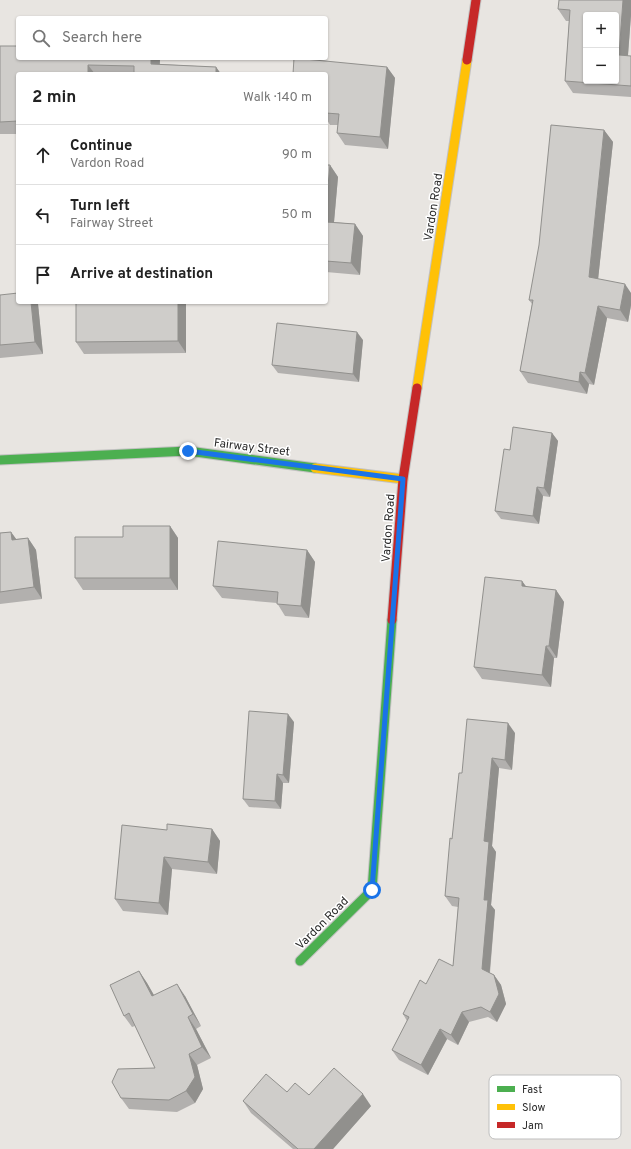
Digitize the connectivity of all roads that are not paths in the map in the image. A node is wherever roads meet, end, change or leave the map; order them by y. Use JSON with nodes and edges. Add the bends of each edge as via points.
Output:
{"nodes":[{"id":1,"x":476,"y":0,"type":"edge"},
{"id":2,"x":0,"y":460,"type":"edge"},
{"id":3,"x":403,"y":479,"type":"junction"},
{"id":4,"x":300,"y":961,"type":"dead end"}],
"edges":[{"from":1,"to":3,"type":"street","name":"Vardon Road"},
{"from":2,"to":3,"type":"street","name":"Fairway Street","via":[[188,451]]},
{"from":3,"to":4,"type":"street","name":"Vardon Road","via":[[372,890]]}]}
